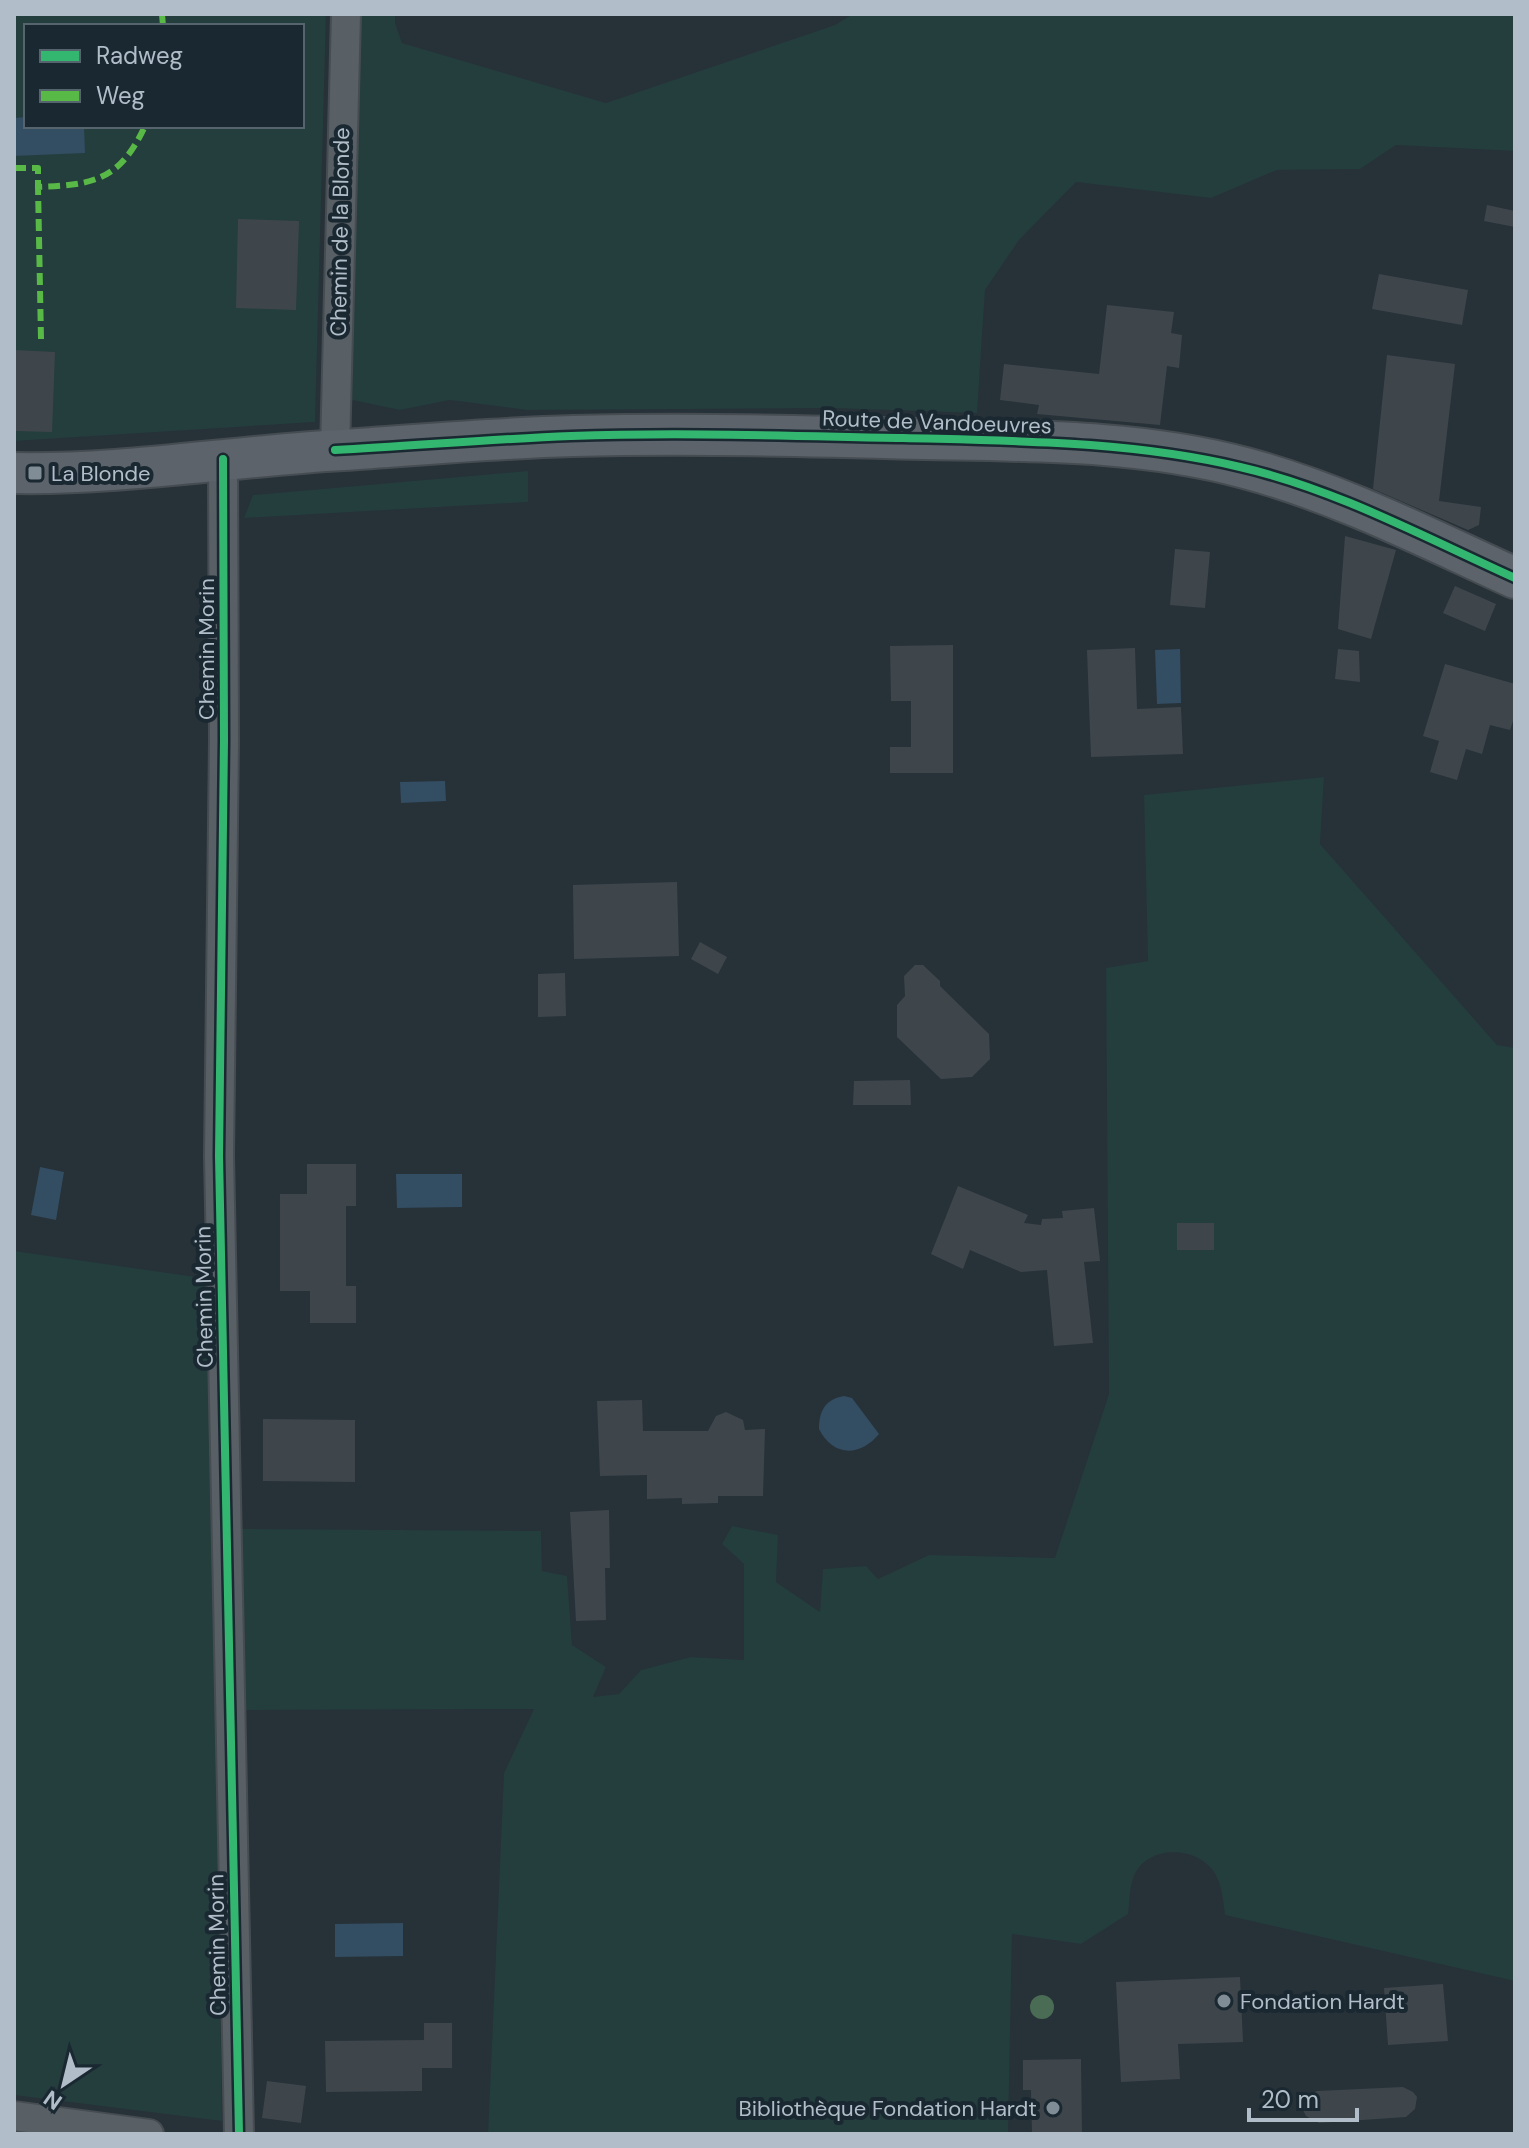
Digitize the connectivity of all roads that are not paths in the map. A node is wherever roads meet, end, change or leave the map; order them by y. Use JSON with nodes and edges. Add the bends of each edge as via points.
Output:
{"nodes":[{"id":1,"x":346,"y":14,"type":"edge"},
{"id":2,"x":335,"y":450,"type":"junction"},
{"id":3,"x":223,"y":459,"type":"junction"},
{"id":4,"x":14,"y":473,"type":"edge"},
{"id":5,"x":1515,"y":578,"type":"edge"},
{"id":6,"x":14,"y":2116,"type":"edge"},
{"id":7,"x":149,"y":2134,"type":"edge"},
{"id":8,"x":239,"y":2134,"type":"edge"}],
"edges":[{"from":1,"to":2,"type":"street","name":"Chemin de la Blonde"},
{"from":2,"to":3,"type":"main road","name":"Route de Vandoeuvres"},
{"from":2,"to":5,"type":"main road","name":"Route de Vandoeuvres","via":[[572,436],[1112,446],[1192,456],[1293,483]]},
{"from":3,"to":4,"type":"main road","name":"Route de Vandoeuvres"},
{"from":3,"to":8,"type":"street","name":"Chemin Morin","via":[[219,1156]]},
{"from":6,"to":7,"type":"street"}]}
